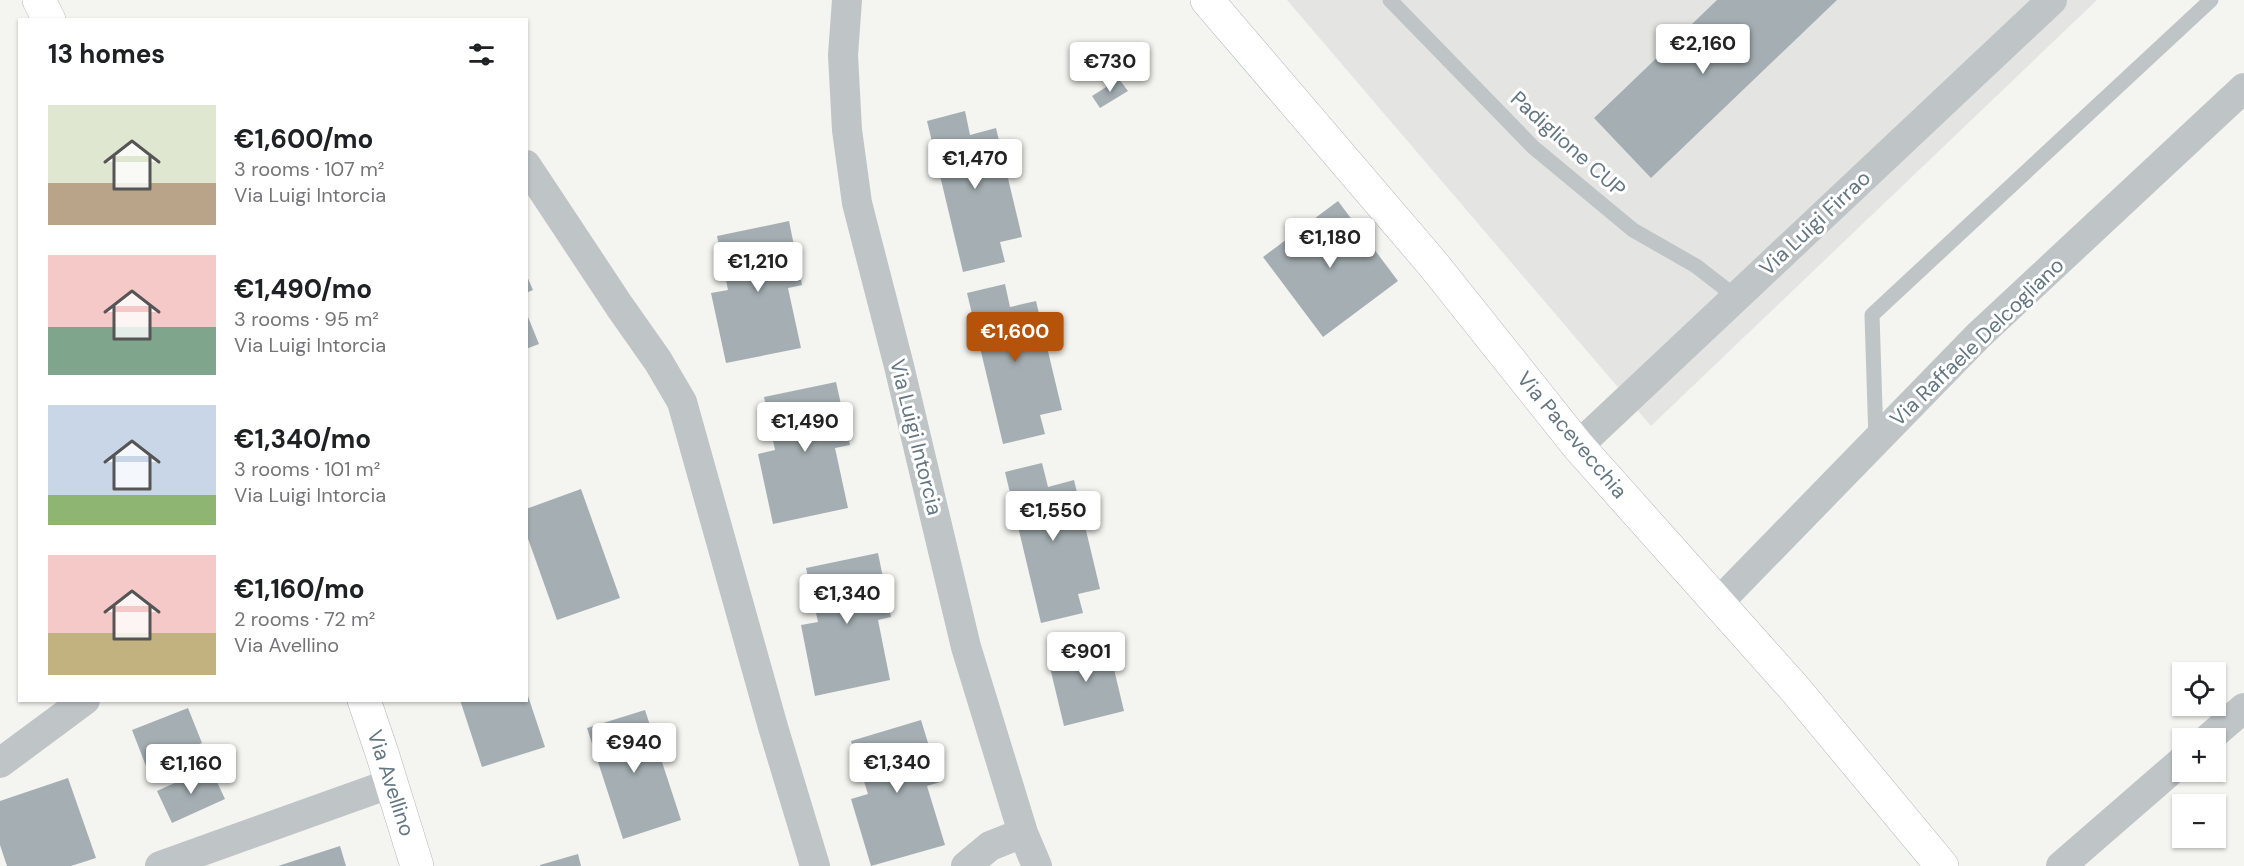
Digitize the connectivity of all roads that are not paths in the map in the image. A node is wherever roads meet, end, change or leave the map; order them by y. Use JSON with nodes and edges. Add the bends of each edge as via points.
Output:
{"nodes":[{"id":1,"x":39,"y":0,"type":"edge"},
{"id":2,"x":847,"y":0,"type":"edge"},
{"id":3,"x":1207,"y":0,"type":"edge"},
{"id":4,"x":1390,"y":0,"type":"edge"},
{"id":5,"x":2052,"y":0,"type":"edge"},
{"id":6,"x":2211,"y":0,"type":"edge"},
{"id":7,"x":48,"y":18,"type":"edge"},
{"id":8,"x":2244,"y":88,"type":"edge"},
{"id":9,"x":528,"y":168,"type":"edge"},
{"id":10,"x":1736,"y":297,"type":"junction"},
{"id":11,"x":1876,"y":441,"type":"junction"},
{"id":12,"x":1578,"y":446,"type":"junction"},
{"id":13,"x":1718,"y":603,"type":"junction"},
{"id":14,"x":83,"y":702,"type":"edge"},
{"id":15,"x":365,"y":702,"type":"edge"},
{"id":16,"x":2244,"y":708,"type":"edge"},
{"id":17,"x":2221,"y":728,"type":"edge"},
{"id":18,"x":0,"y":763,"type":"edge"},
{"id":19,"x":2172,"y":770,"type":"edge"},
{"id":20,"x":392,"y":783,"type":"junction"},
{"id":21,"x":1023,"y":833,"type":"junction"},
{"id":22,"x":160,"y":866,"type":"edge"},
{"id":23,"x":417,"y":866,"type":"edge"},
{"id":24,"x":814,"y":866,"type":"edge"},
{"id":25,"x":966,"y":866,"type":"edge"},
{"id":26,"x":1037,"y":866,"type":"edge"},
{"id":27,"x":1942,"y":866,"type":"edge"},
{"id":28,"x":2061,"y":866,"type":"edge"}],
"edges":[{"from":1,"to":7,"type":"street"},
{"from":2,"to":21,"type":"street","name":"Via Luigi Intorcia","via":[[844,77],[857,203],[966,647]]},
{"from":3,"to":12,"type":"street","name":"Via Pacevecchia","via":[[1432,263]]},
{"from":4,"to":10,"type":"lane","name":"Padiglione CUP","via":[[1533,147],[1633,230],[1696,266]]},
{"from":5,"to":10,"type":"street","name":"Via Luigi Firrao"},
{"from":6,"to":11,"type":"lane","via":[[1872,315]]},
{"from":8,"to":11,"type":"street","name":"Via Raffaele Delcogliano","via":[[1978,336]]},
{"from":9,"to":24,"type":"street","via":[[682,402]]},
{"from":10,"to":12,"type":"street","name":"Via Luigi Firrao"},
{"from":11,"to":13,"type":"street","name":"Via Raffaele Delcogliano"},
{"from":12,"to":13,"type":"street","name":"Via Pacevecchia"},
{"from":13,"to":27,"type":"street","name":"Via Pacevecchia"},
{"from":14,"to":18,"type":"street"},
{"from":15,"to":20,"type":"street","name":"Via Avellino"},
{"from":16,"to":17,"type":"street"},
{"from":19,"to":28,"type":"street"},
{"from":20,"to":22,"type":"street"},
{"from":20,"to":23,"type":"street","name":"Via Avellino"},
{"from":21,"to":25,"type":"street","via":[[990,846]]},
{"from":21,"to":26,"type":"street","name":"Via Luigi Intorcia"}]}
